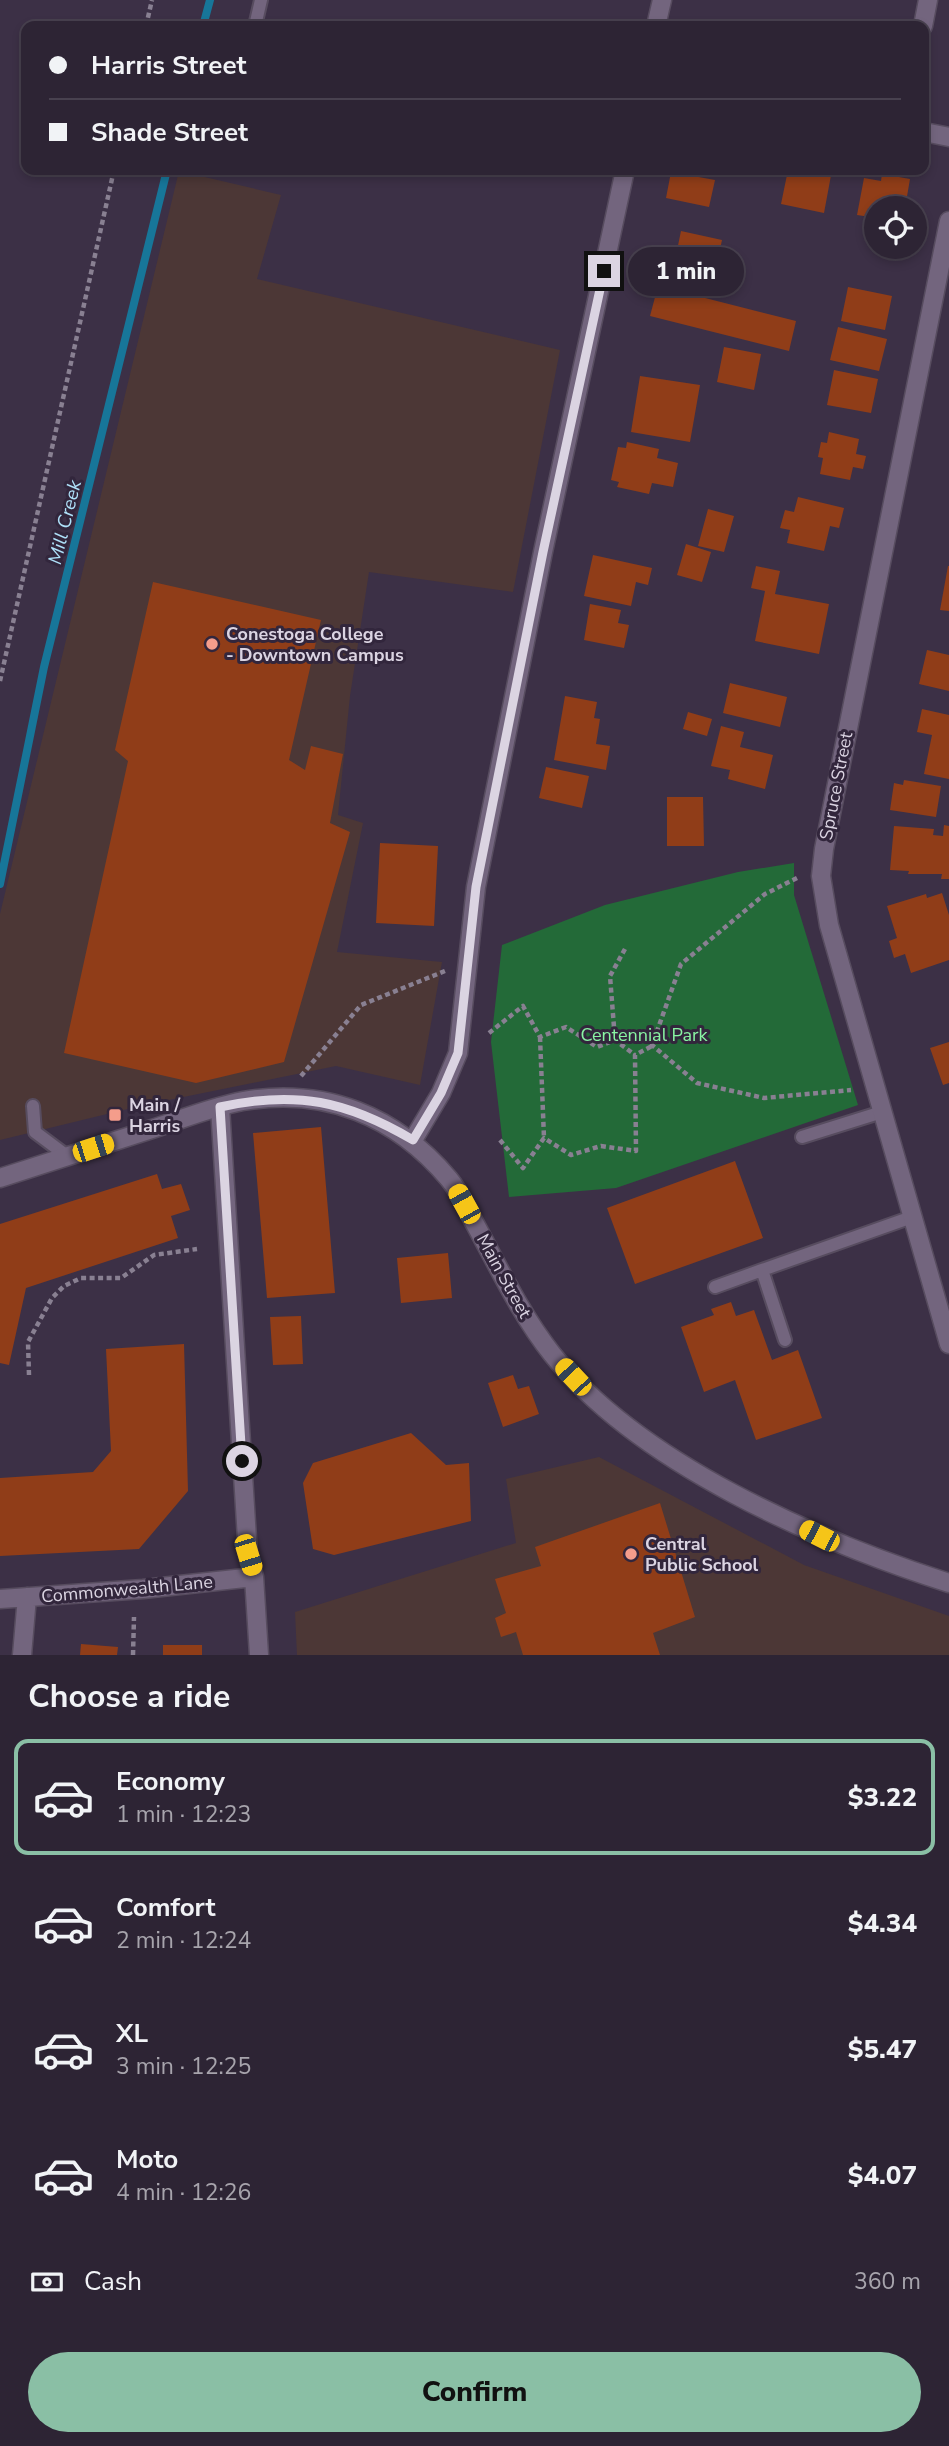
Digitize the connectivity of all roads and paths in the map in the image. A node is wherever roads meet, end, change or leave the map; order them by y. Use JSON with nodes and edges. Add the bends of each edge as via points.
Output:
{"nodes":[{"id":1,"x":152,"y":0,"type":"edge"},
{"id":2,"x":261,"y":0,"type":"edge"},
{"id":3,"x":662,"y":0,"type":"edge"},
{"id":4,"x":928,"y":0,"type":"edge"},
{"id":5,"x":147,"y":21,"type":"edge"},
{"id":6,"x":256,"y":21,"type":"edge"},
{"id":7,"x":657,"y":21,"type":"edge"},
{"id":8,"x":924,"y":21,"type":"edge"},
{"id":9,"x":929,"y":133,"type":"edge"},
{"id":10,"x":949,"y":136,"type":"edge"},
{"id":11,"x":113,"y":175,"type":"edge"},
{"id":12,"x":624,"y":175,"type":"edge"},
{"id":13,"x":949,"y":221,"type":"edge"},
{"id":14,"x":0,"y":681,"type":"edge"},
{"id":15,"x":797,"y":878,"type":"dead end"},
{"id":16,"x":625,"y":949,"type":"dead end"},
{"id":17,"x":466,"y":962,"type":"junction"},
{"id":18,"x":489,"y":1032,"type":"dead end"},
{"id":19,"x":540,"y":1037,"type":"junction"},
{"id":20,"x":615,"y":1040,"type":"junction"},
{"id":21,"x":652,"y":1045,"type":"junction"},
{"id":22,"x":635,"y":1055,"type":"junction"},
{"id":23,"x":850,"y":1090,"type":"dead end"},
{"id":24,"x":294,"y":1097,"type":"junction"},
{"id":25,"x":33,"y":1106,"type":"dead end"},
{"id":26,"x":220,"y":1107,"type":"junction"},
{"id":27,"x":882,"y":1112,"type":"junction"},
{"id":28,"x":802,"y":1137,"type":"dead end"},
{"id":29,"x":544,"y":1139,"type":"junction"},
{"id":30,"x":413,"y":1140,"type":"junction"},
{"id":31,"x":500,"y":1140,"type":"dead end"},
{"id":32,"x":67,"y":1156,"type":"junction"},
{"id":33,"x":0,"y":1178,"type":"edge"},
{"id":34,"x":912,"y":1217,"type":"junction"},
{"id":35,"x":197,"y":1249,"type":"dead end"},
{"id":36,"x":762,"y":1270,"type":"junction"},
{"id":37,"x":715,"y":1287,"type":"dead end"},
{"id":38,"x":785,"y":1340,"type":"dead end"},
{"id":39,"x":949,"y":1344,"type":"edge"},
{"id":40,"x":29,"y":1375,"type":"dead end"},
{"id":41,"x":254,"y":1577,"type":"junction"},
{"id":42,"x":949,"y":1583,"type":"edge"},
{"id":43,"x":27,"y":1597,"type":"junction"},
{"id":44,"x":0,"y":1598,"type":"edge"},
{"id":45,"x":134,"y":1617,"type":"dead end"},
{"id":46,"x":22,"y":1655,"type":"edge"},
{"id":47,"x":133,"y":1655,"type":"edge"},
{"id":48,"x":259,"y":1655,"type":"edge"}],
"edges":[{"from":1,"to":5,"type":"path"},
{"from":2,"to":6,"type":"lane"},
{"from":3,"to":7,"type":"street"},
{"from":4,"to":8,"type":"street"},
{"from":9,"to":10,"type":"street"},
{"from":11,"to":14,"type":"path"},
{"from":12,"to":17,"type":"street","via":[[543,552],[476,887]]},
{"from":13,"to":27,"type":"street","name":"Spruce Street","via":[[821,876],[829,925]]},
{"from":15,"to":21,"type":"path","via":[[765,894],[681,964]]},
{"from":16,"to":20,"type":"path","via":[[610,976]]},
{"from":17,"to":24,"type":"path","via":[[361,1005],[301,1074]]},
{"from":17,"to":30,"type":"street","via":[[454,1068]]},
{"from":18,"to":19,"type":"path","via":[[523,1006]]},
{"from":19,"to":20,"type":"path","via":[[566,1027],[597,1047]]},
{"from":19,"to":29,"type":"path"},
{"from":20,"to":22,"type":"path"},
{"from":21,"to":22,"type":"path"},
{"from":21,"to":23,"type":"path","via":[[697,1083],[764,1098]]},
{"from":22,"to":29,"type":"path","via":[[636,1151],[601,1146],[571,1155]]},
{"from":24,"to":26,"type":"street","name":"Main Street"},
{"from":24,"to":30,"type":"street","name":"Main Street","via":[[353,1110]]},
{"from":25,"to":32,"type":"lane","via":[[35,1132]]},
{"from":26,"to":32,"type":"street","name":"Main Street"},
{"from":26,"to":41,"type":"street","via":[[248,1555]]},
{"from":27,"to":28,"type":"lane"},
{"from":27,"to":34,"type":"street","name":"Spruce Street"},
{"from":29,"to":31,"type":"path","via":[[523,1168]]},
{"from":30,"to":42,"type":"street","name":"Main Street","via":[[452,1182],[552,1355],[614,1416],[764,1509],[873,1558]]},
{"from":32,"to":33,"type":"street","name":"Main Street"},
{"from":34,"to":36,"type":"lane"},
{"from":34,"to":39,"type":"street","name":"Spruce Street"},
{"from":35,"to":40,"type":"path","via":[[154,1255],[121,1278],[81,1278],[64,1286],[52,1298],[28,1342]]},
{"from":36,"to":37,"type":"lane"},
{"from":36,"to":38,"type":"lane"},
{"from":41,"to":43,"type":"street","name":"Commonwealth Lane"},
{"from":41,"to":48,"type":"street"},
{"from":43,"to":44,"type":"street","name":"Commonwealth Lane"},
{"from":43,"to":46,"type":"street"},
{"from":45,"to":47,"type":"path"}]}
